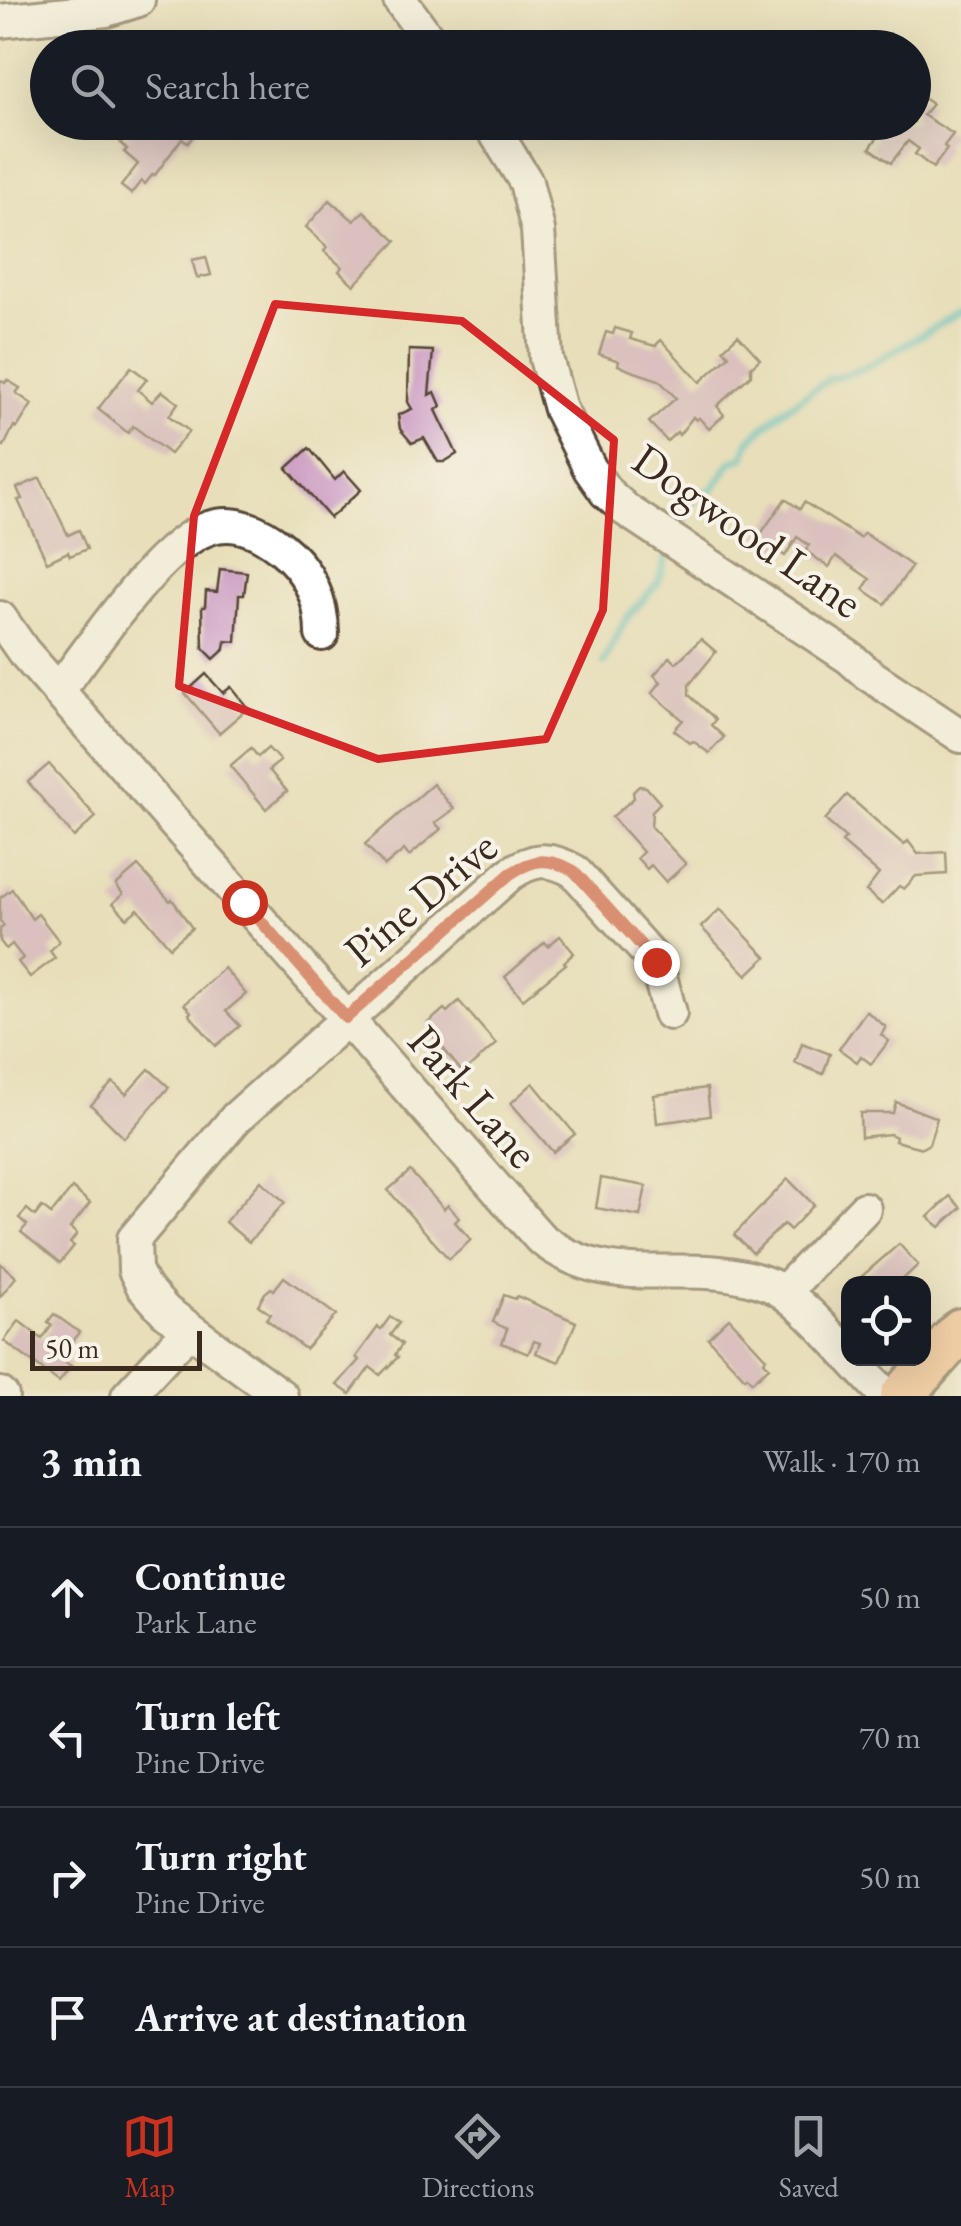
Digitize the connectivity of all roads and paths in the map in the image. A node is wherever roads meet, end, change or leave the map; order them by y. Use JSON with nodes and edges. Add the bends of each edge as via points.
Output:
{"nodes":[{"id":1,"x":138,"y":0,"type":"edge"},
{"id":2,"x":400,"y":0,"type":"edge"},
{"id":3,"x":0,"y":21,"type":"edge"},
{"id":4,"x":422,"y":30,"type":"edge"},
{"id":5,"x":501,"y":140,"type":"edge"},
{"id":6,"x":0,"y":618,"type":"edge"},
{"id":7,"x":322,"y":634,"type":"dead end"},
{"id":8,"x":58,"y":691,"type":"junction"},
{"id":9,"x":961,"y":736,"type":"edge"},
{"id":10,"x":670,"y":1013,"type":"dead end"},
{"id":11,"x":346,"y":1018,"type":"junction"},
{"id":12,"x":864,"y":1209,"type":"dead end"},
{"id":13,"x":784,"y":1292,"type":"junction"},
{"id":14,"x":189,"y":1330,"type":"junction"},
{"id":15,"x":961,"y":1330,"type":"edge"},
{"id":16,"x":128,"y":1396,"type":"edge"},
{"id":17,"x":281,"y":1396,"type":"edge"},
{"id":18,"x":887,"y":1396,"type":"edge"},
{"id":19,"x":902,"y":1396,"type":"edge"}],
"edges":[{"from":1,"to":3,"type":"street","via":[[106,10]]},
{"from":2,"to":4,"type":"street"},
{"from":5,"to":9,"type":"street","name":"Dogwood Lane","via":[[526,182],[538,230],[546,358],[560,409],[606,492]]},
{"from":6,"to":8,"type":"street","name":"Park Lane"},
{"from":7,"to":8,"type":"street","via":[[322,610],[286,552],[259,532],[209,528],[148,577]]},
{"from":8,"to":11,"type":"street","name":"Park Lane"},
{"from":10,"to":11,"type":"street","name":"Pine Drive","via":[[656,962],[574,871],[541,859],[510,874]]},
{"from":11,"to":13,"type":"street","name":"Park Lane","via":[[558,1252],[605,1270],[732,1274]]},
{"from":11,"to":14,"type":"street","name":"Pine Drive","via":[[236,1118],[134,1239],[143,1286]]},
{"from":12,"to":13,"type":"street"},
{"from":13,"to":18,"type":"street","name":"Park Lane"},
{"from":14,"to":16,"type":"street"},
{"from":14,"to":17,"type":"street"},
{"from":15,"to":19,"type":"main road"}]}
